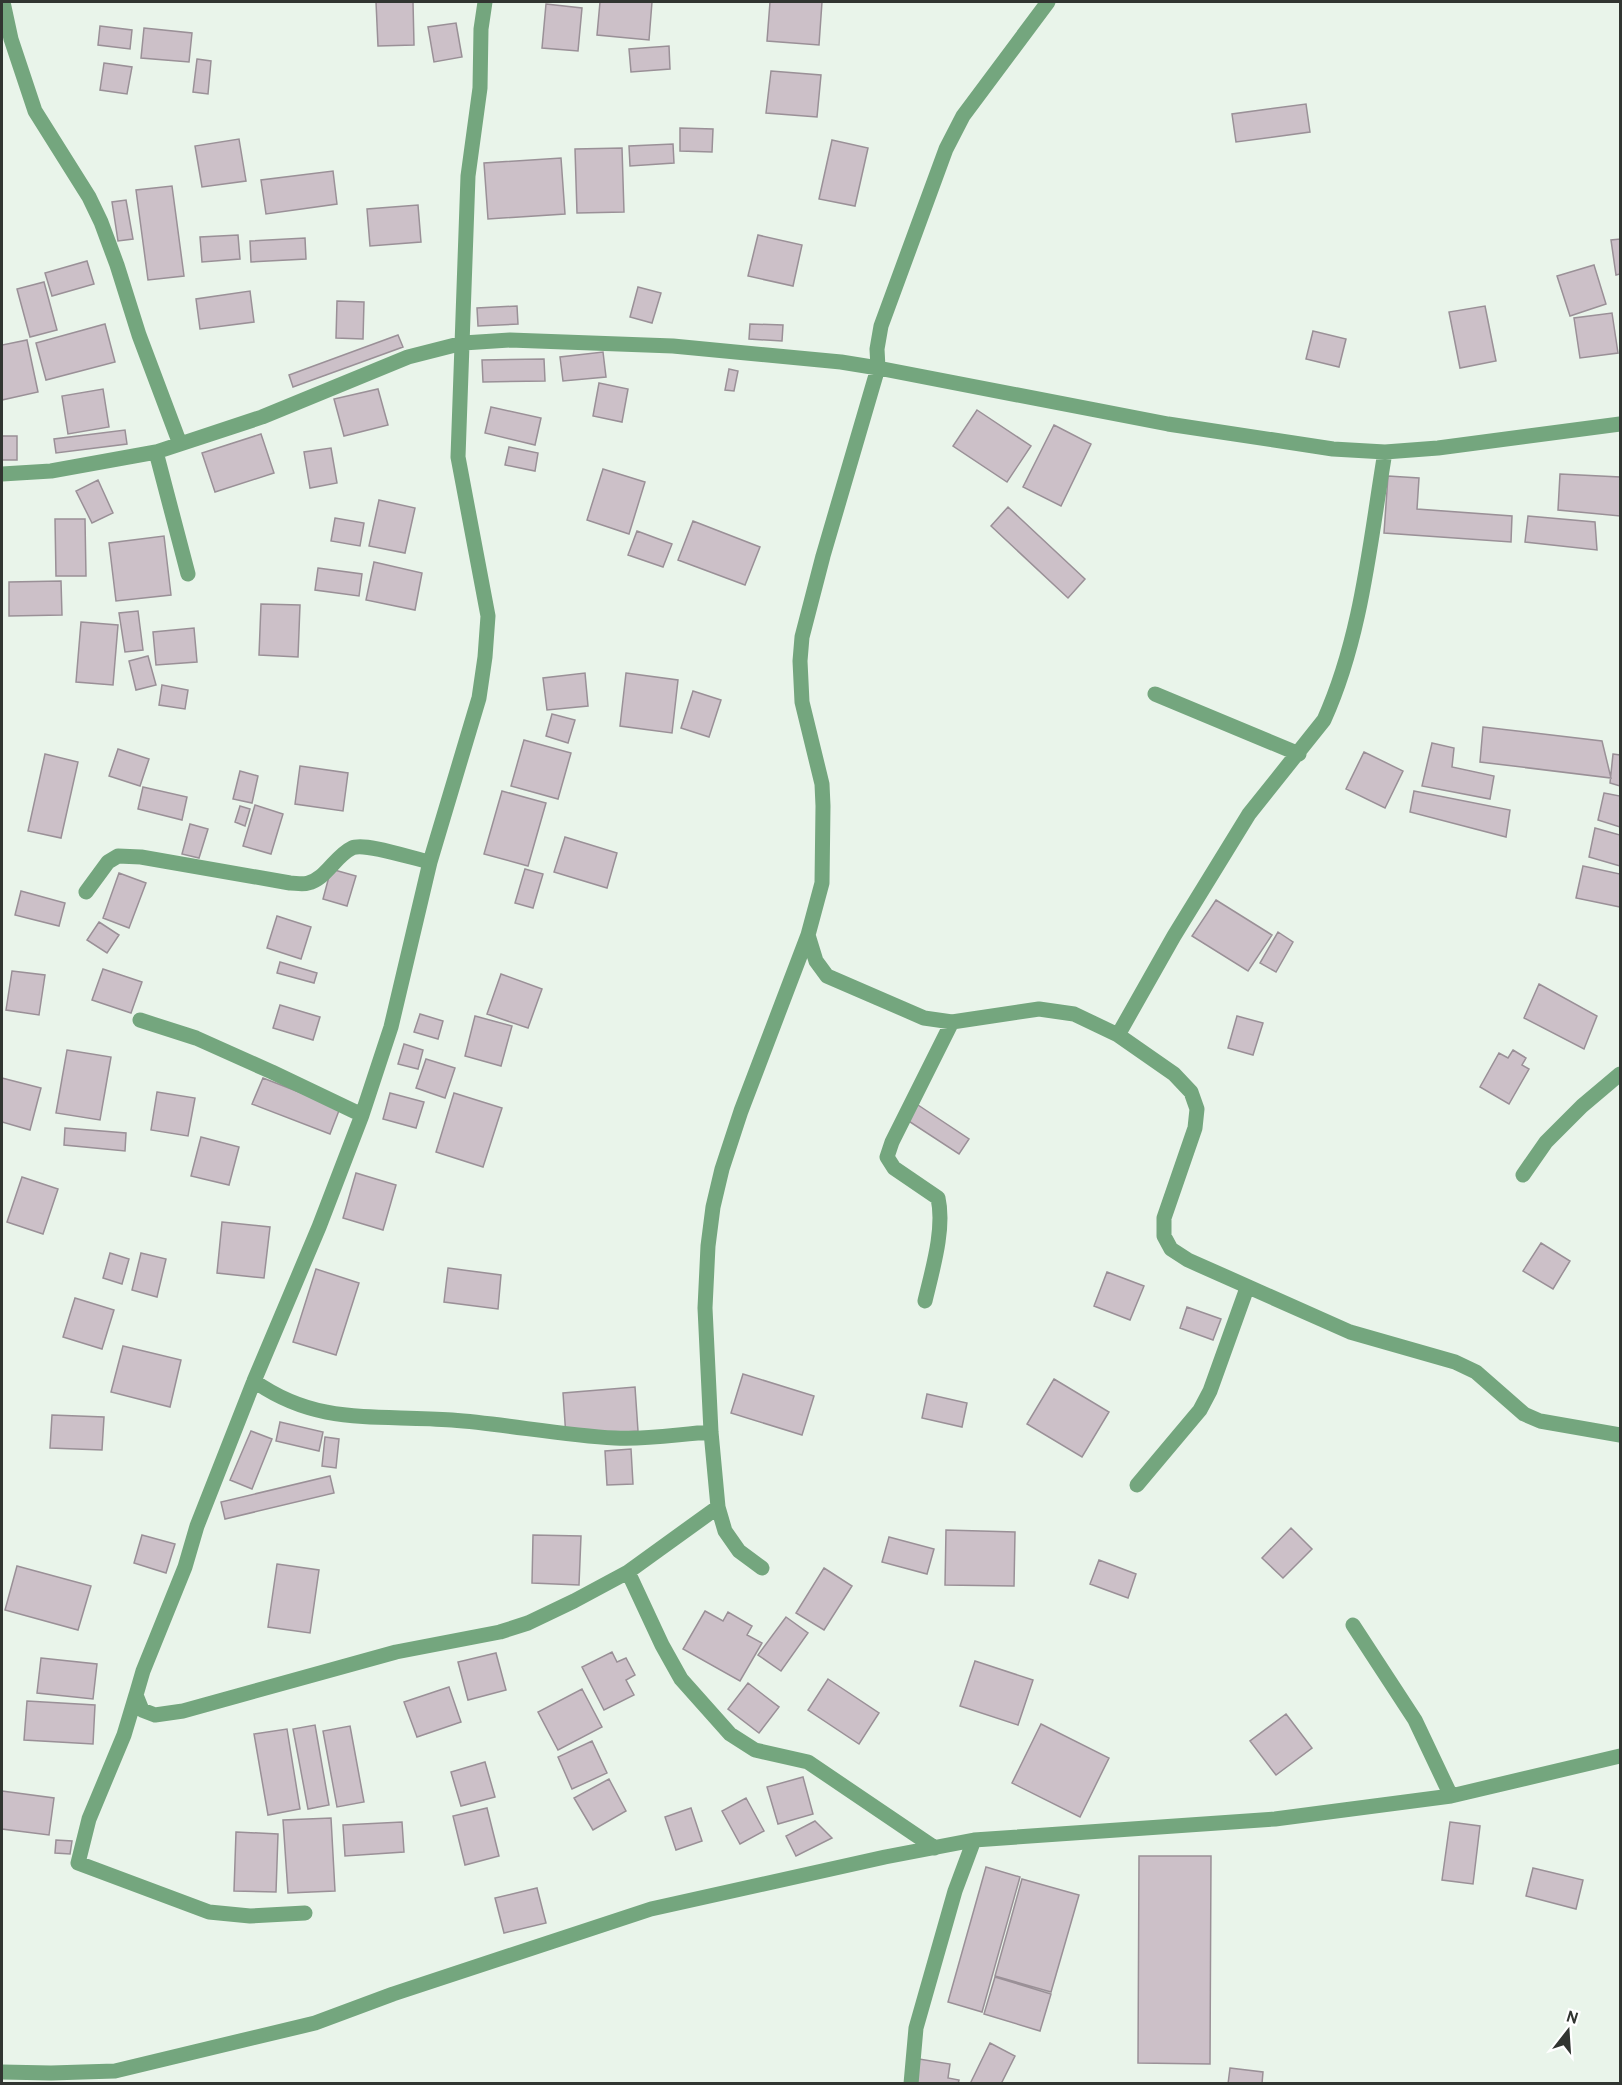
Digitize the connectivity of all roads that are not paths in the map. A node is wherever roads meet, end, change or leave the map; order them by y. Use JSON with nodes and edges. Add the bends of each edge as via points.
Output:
{"nodes":[{"id":1,"x":3,"y":2,"type":"edge"},
{"id":2,"x":485,"y":2,"type":"edge"},
{"id":3,"x":1048,"y":2,"type":"edge"},
{"id":4,"x":463,"y":343,"type":"junction"},
{"id":5,"x":878,"y":368,"type":"junction"},
{"id":6,"x":1620,"y":424,"type":"edge"},
{"id":7,"x":180,"y":444,"type":"junction"},
{"id":8,"x":156,"y":452,"type":"junction"},
{"id":9,"x":1385,"y":452,"type":"junction"},
{"id":10,"x":2,"y":474,"type":"edge"},
{"id":11,"x":188,"y":574,"type":"dead end"},
{"id":12,"x":1155,"y":694,"type":"dead end"},
{"id":13,"x":1299,"y":754,"type":"junction"},
{"id":14,"x":430,"y":862,"type":"junction"},
{"id":15,"x":86,"y":892,"type":"dead end"},
{"id":16,"x":808,"y":935,"type":"junction"},
{"id":17,"x":140,"y":1020,"type":"dead end"},
{"id":18,"x":952,"y":1022,"type":"junction"},
{"id":19,"x":1118,"y":1035,"type":"junction"},
{"id":20,"x":1620,"y":1074,"type":"edge"},
{"id":21,"x":362,"y":1114,"type":"junction"},
{"id":22,"x":1523,"y":1175,"type":"dead end"},
{"id":23,"x":1247,"y":1287,"type":"junction"},
{"id":24,"x":925,"y":1301,"type":"dead end"},
{"id":25,"x":254,"y":1380,"type":"junction"},
{"id":26,"x":711,"y":1432,"type":"junction"},
{"id":27,"x":1620,"y":1435,"type":"edge"},
{"id":28,"x":1137,"y":1485,"type":"dead end"},
{"id":29,"x":718,"y":1507,"type":"junction"},
{"id":30,"x":762,"y":1568,"type":"dead end"},
{"id":31,"x":628,"y":1572,"type":"junction"},
{"id":32,"x":1353,"y":1625,"type":"dead end"},
{"id":33,"x":136,"y":1695,"type":"junction"},
{"id":34,"x":1620,"y":1756,"type":"edge"},
{"id":35,"x":1451,"y":1796,"type":"junction"},
{"id":36,"x":975,"y":1840,"type":"junction"},
{"id":37,"x":935,"y":1848,"type":"junction"},
{"id":38,"x":305,"y":1913,"type":"dead end"},
{"id":39,"x":2,"y":2072,"type":"edge"},
{"id":40,"x":911,"y":2084,"type":"edge"}],
"edges":[{"from":1,"to":7,"type":"street","via":[[35,111],[101,222]]},
{"from":2,"to":4,"type":"street","via":[[480,88],[468,176]]},
{"from":3,"to":5,"type":"street","via":[[963,116],[946,149],[881,326]]},
{"from":4,"to":5,"type":"street","via":[[510,340],[673,346]]},
{"from":4,"to":7,"type":"street","via":[[408,357],[262,417]]},
{"from":4,"to":14,"type":"street","via":[[458,457],[488,616],[479,698]]},
{"from":5,"to":9,"type":"street","via":[[1168,424],[1333,449]]},
{"from":5,"to":16,"type":"street","via":[[802,637],[802,702],[818,766],[823,806],[822,882]]},
{"from":6,"to":9,"type":"street"},
{"from":7,"to":8,"type":"street"},
{"from":8,"to":10,"type":"street","via":[[51,471]]},
{"from":8,"to":11,"type":"street"},
{"from":9,"to":13,"type":"street","via":[[1348,653],[1324,720]]},
{"from":12,"to":13,"type":"street"},
{"from":13,"to":19,"type":"street","via":[[1249,814]]},
{"from":14,"to":15,"type":"street","via":[[354,847],[317,879],[290,883],[118,856],[108,862]]},
{"from":14,"to":21,"type":"street","via":[[391,1027]]},
{"from":16,"to":18,"type":"street","via":[[816,961],[827,976],[924,1018]]},
{"from":16,"to":26,"type":"street","via":[[741,1111],[713,1207],[705,1308]]},
{"from":17,"to":21,"type":"street","via":[[196,1038]]},
{"from":18,"to":19,"type":"street","via":[[1039,1009],[1074,1014]]},
{"from":18,"to":24,"type":"street","via":[[886,1157],[894,1168],[938,1198],[941,1210],[935,1260]]},
{"from":19,"to":23,"type":"street","via":[[1174,1074],[1191,1092],[1197,1109],[1164,1218],[1164,1236],[1171,1249],[1188,1260]]},
{"from":20,"to":22,"type":"street","via":[[1546,1142]]},
{"from":21,"to":25,"type":"street"},
{"from":23,"to":27,"type":"street","via":[[1350,1332],[1455,1362],[1476,1372],[1524,1414],[1540,1421]]},
{"from":23,"to":28,"type":"street","via":[[1200,1410]]},
{"from":25,"to":26,"type":"street","via":[[273,1394],[326,1413],[449,1420],[618,1438]]},
{"from":25,"to":33,"type":"street"},
{"from":26,"to":29,"type":"street"},
{"from":29,"to":30,"type":"street","via":[[725,1531],[740,1551]]},
{"from":29,"to":31,"type":"street"},
{"from":31,"to":33,"type":"street","via":[[528,1623],[500,1632],[396,1652],[183,1711],[149,1713],[142,1710]]},
{"from":31,"to":37,"type":"street","via":[[681,1679],[730,1734],[755,1750],[808,1762]]},
{"from":32,"to":35,"type":"street","via":[[1415,1720]]},
{"from":33,"to":38,"type":"street","via":[[89,1819],[78,1863],[208,1912],[250,1916]]},
{"from":34,"to":35,"type":"street"},
{"from":35,"to":36,"type":"street","via":[[1275,1819]]},
{"from":36,"to":37,"type":"street"},
{"from":36,"to":40,"type":"street","via":[[955,1891],[916,2028]]},
{"from":37,"to":39,"type":"street","via":[[651,1909],[304,2026],[115,2071]]}]}
